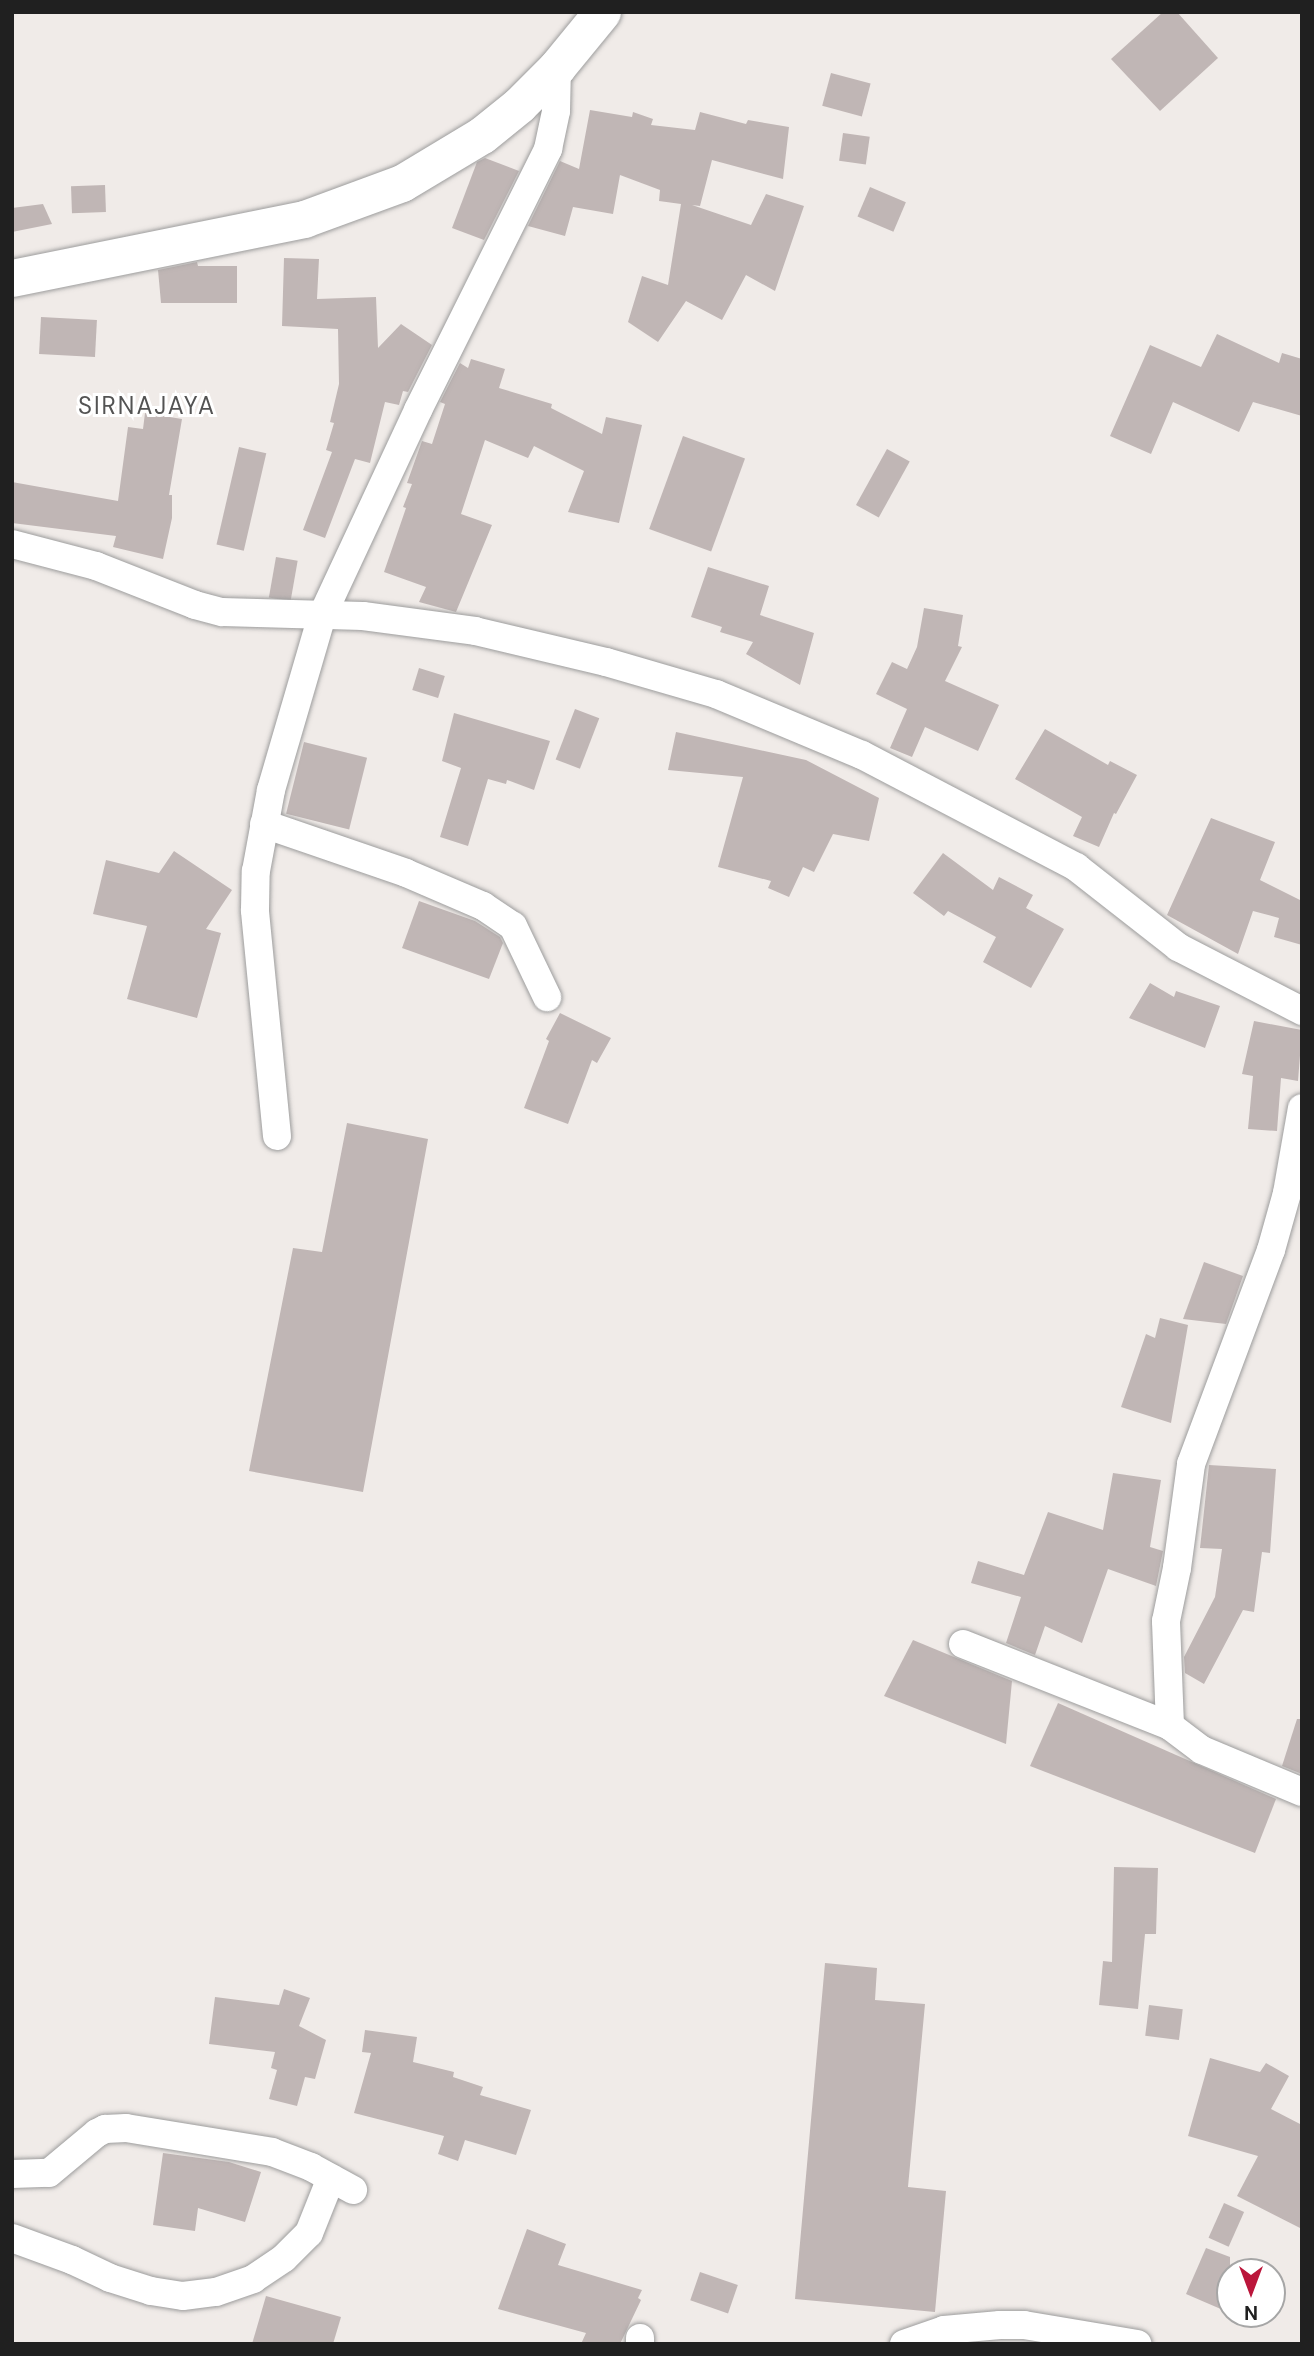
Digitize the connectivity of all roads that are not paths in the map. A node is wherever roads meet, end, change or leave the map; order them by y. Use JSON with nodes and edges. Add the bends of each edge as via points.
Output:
{"nodes":[{"id":1,"x":602,"y":12,"type":"edge"},
{"id":2,"x":557,"y":67,"type":"junction"},
{"id":3,"x":12,"y":278,"type":"edge"},
{"id":4,"x":12,"y":544,"type":"edge"},
{"id":5,"x":322,"y":616,"type":"junction"},
{"id":6,"x":264,"y":824,"type":"junction"},
{"id":7,"x":547,"y":997,"type":"dead end"},
{"id":8,"x":1302,"y":1011,"type":"edge"},
{"id":9,"x":1302,"y":1108,"type":"edge"},
{"id":10,"x":277,"y":1136,"type":"dead end"},
{"id":11,"x":963,"y":1644,"type":"dead end"},
{"id":12,"x":1170,"y":1726,"type":"junction"},
{"id":13,"x":1302,"y":1792,"type":"edge"},
{"id":14,"x":12,"y":2174,"type":"edge"},
{"id":15,"x":12,"y":2238,"type":"edge"},
{"id":16,"x":904,"y":2344,"type":"edge"},
{"id":17,"x":1137,"y":2344,"type":"edge"}],
"edges":[{"from":1,"to":2,"type":"street"},
{"from":2,"to":3,"type":"street","via":[[482,135],[402,183],[346,206],[268,228]]},
{"from":2,"to":5,"type":"street","via":[[556,111],[548,149]]},
{"from":4,"to":5,"type":"street","via":[[96,566],[222,612]]},
{"from":5,"to":6,"type":"street"},
{"from":5,"to":8,"type":"street","via":[[396,618],[475,631],[606,662],[752,708],[862,755],[1076,867],[1178,947]]},
{"from":6,"to":7,"type":"street","via":[[406,873],[483,906],[513,926]]},
{"from":6,"to":10,"type":"street","via":[[255,910]]},
{"from":9,"to":12,"type":"street","via":[[1271,1250],[1191,1464],[1166,1621]]},
{"from":11,"to":12,"type":"street"},
{"from":12,"to":13,"type":"street","via":[[1202,1751]]},
{"from":14,"to":15,"type":"street","via":[[49,2173],[97,2133],[126,2128],[272,2152],[342,2184],[309,2233],[284,2258],[253,2279],[216,2292],[183,2296],[151,2291]]},
{"from":16,"to":17,"type":"street","via":[[944,2330],[1024,2325]]}]}
